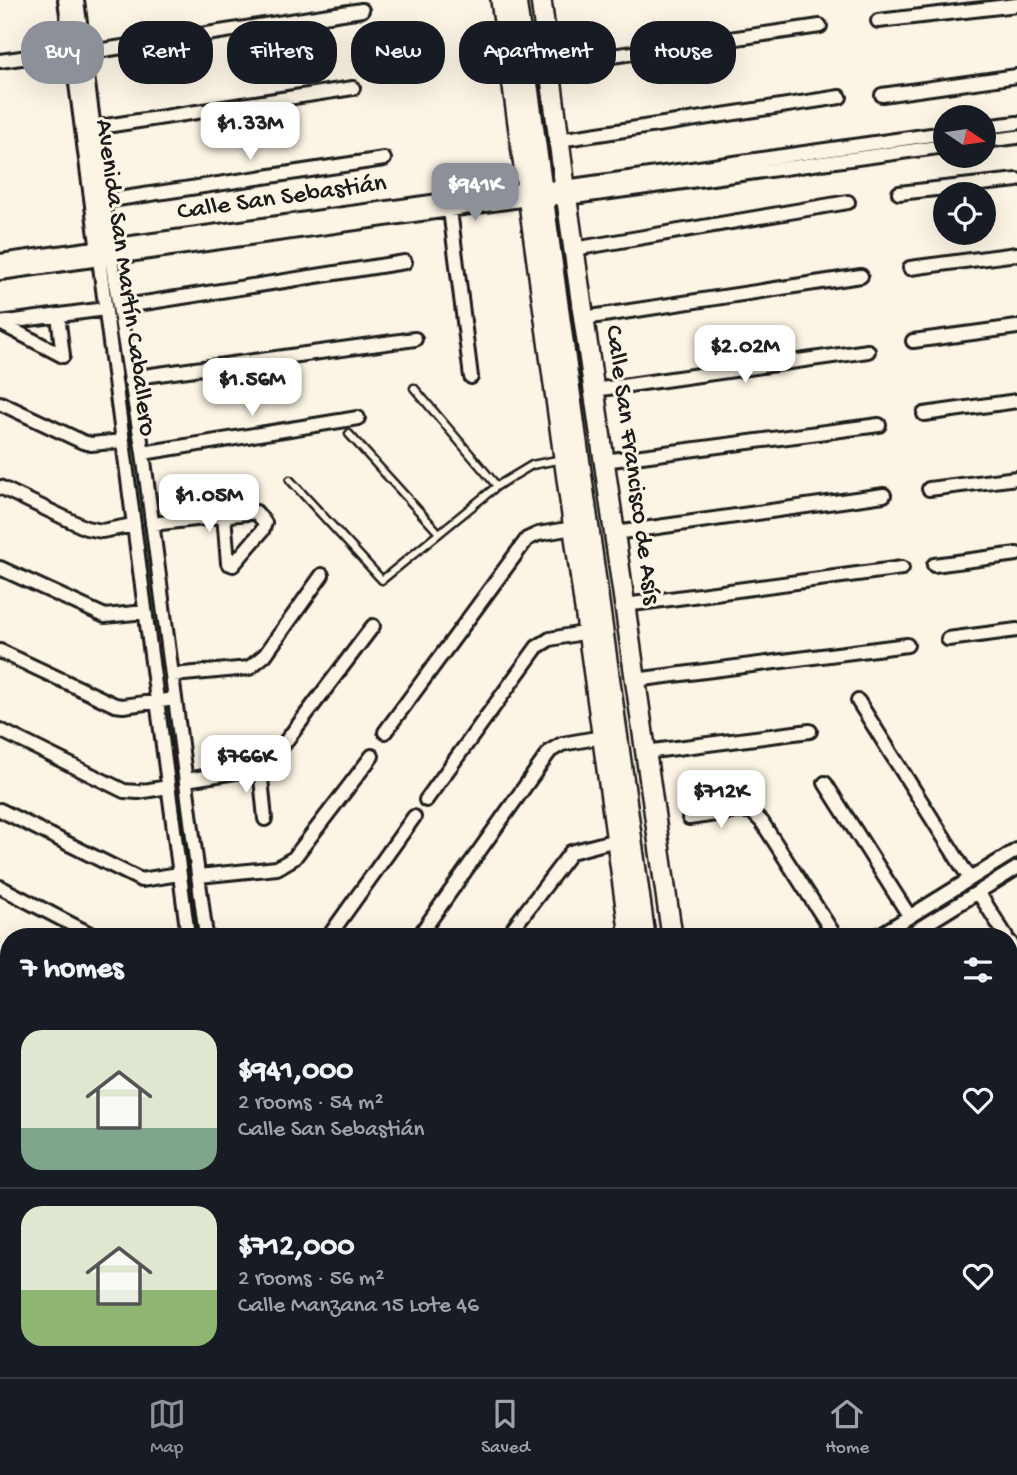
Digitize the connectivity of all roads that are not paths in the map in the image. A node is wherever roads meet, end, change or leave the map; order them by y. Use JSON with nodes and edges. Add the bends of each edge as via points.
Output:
{"nodes":[{"id":1,"x":65,"y":0,"type":"edge"},
{"id":2,"x":77,"y":0,"type":"edge"},
{"id":3,"x":501,"y":0,"type":"edge"},
{"id":4,"x":516,"y":0,"type":"edge"},
{"id":5,"x":530,"y":0,"type":"edge"},
{"id":6,"x":541,"y":0,"type":"edge"},
{"id":7,"x":1017,"y":5,"type":"edge"},
{"id":8,"x":362,"y":10,"type":"dead end"},
{"id":9,"x":878,"y":20,"type":"dead end"},
{"id":10,"x":70,"y":21,"type":"edge"},
{"id":11,"x":77,"y":21,"type":"edge"},
{"id":12,"x":544,"y":21,"type":"edge"},
{"id":13,"x":820,"y":26,"type":"dead end"},
{"id":14,"x":104,"y":48,"type":"edge"},
{"id":15,"x":616,"y":55,"type":"edge"},
{"id":16,"x":21,"y":59,"type":"edge"},
{"id":17,"x":0,"y":61,"type":"edge"},
{"id":18,"x":1017,"y":76,"type":"edge"},
{"id":19,"x":82,"y":84,"type":"edge"},
{"id":20,"x":84,"y":84,"type":"edge"},
{"id":21,"x":552,"y":84,"type":"edge"},
{"id":22,"x":353,"y":88,"type":"dead end"},
{"id":23,"x":882,"y":95,"type":"dead end"},
{"id":24,"x":840,"y":97,"type":"dead end"},
{"id":25,"x":1017,"y":123,"type":"edge"},
{"id":26,"x":996,"y":126,"type":"edge"},
{"id":27,"x":93,"y":128,"type":"junction"},
{"id":28,"x":933,"y":135,"type":"edge"},
{"id":29,"x":1017,"y":136,"type":"edge"},
{"id":30,"x":996,"y":139,"type":"edge"},
{"id":31,"x":559,"y":140,"type":"junction"},
{"id":32,"x":933,"y":147,"type":"edge"},
{"id":33,"x":384,"y":159,"type":"dead end"},
{"id":34,"x":1017,"y":180,"type":"edge"},
{"id":35,"x":547,"y":193,"type":"junction"},
{"id":36,"x":899,"y":193,"type":"dead end"},
{"id":37,"x":104,"y":201,"type":"junction"},
{"id":38,"x":848,"y":202,"type":"dead end"},
{"id":39,"x":450,"y":210,"type":"junction"},
{"id":40,"x":574,"y":249,"type":"junction"},
{"id":41,"x":104,"y":253,"type":"junction"},
{"id":42,"x":1017,"y":254,"type":"edge"},
{"id":43,"x":0,"y":261,"type":"edge"},
{"id":44,"x":405,"y":261,"type":"dead end"},
{"id":45,"x":910,"y":268,"type":"dead end"},
{"id":46,"x":0,"y":273,"type":"edge"},
{"id":47,"x":861,"y":276,"type":"dead end"},
{"id":48,"x":119,"y":307,"type":"junction"},
{"id":49,"x":105,"y":309,"type":"junction"},
{"id":50,"x":58,"y":315,"type":"junction"},
{"id":51,"x":584,"y":318,"type":"junction"},
{"id":52,"x":0,"y":323,"type":"edge"},
{"id":53,"x":1017,"y":327,"type":"edge"},
{"id":54,"x":415,"y":339,"type":"dead end"},
{"id":55,"x":913,"y":341,"type":"dead end"},
{"id":56,"x":868,"y":351,"type":"dead end"},
{"id":57,"x":471,"y":377,"type":"dead end"},
{"id":58,"x":130,"y":381,"type":"junction"},
{"id":59,"x":414,"y":388,"type":"dead end"},
{"id":60,"x":594,"y":390,"type":"junction"},
{"id":61,"x":1017,"y":401,"type":"edge"},
{"id":62,"x":0,"y":403,"type":"edge"},
{"id":63,"x":925,"y":414,"type":"dead end"},
{"id":64,"x":358,"y":418,"type":"dead end"},
{"id":65,"x":879,"y":425,"type":"dead end"},
{"id":66,"x":349,"y":434,"type":"dead end"},
{"id":67,"x":123,"y":441,"type":"junction"},
{"id":68,"x":143,"y":453,"type":"junction"},
{"id":69,"x":564,"y":459,"type":"junction"},
{"id":70,"x":604,"y":461,"type":"junction"},
{"id":71,"x":1017,"y":478,"type":"edge"},
{"id":72,"x":290,"y":480,"type":"dead end"},
{"id":73,"x":0,"y":486,"type":"edge"},
{"id":74,"x":497,"y":486,"type":"junction"},
{"id":75,"x":929,"y":489,"type":"dead end"},
{"id":76,"x":884,"y":495,"type":"dead end"},
{"id":77,"x":224,"y":515,"type":"junction"},
{"id":78,"x":152,"y":524,"type":"junction"},
{"id":79,"x":134,"y":525,"type":"junction"},
{"id":80,"x":573,"y":528,"type":"junction"},
{"id":81,"x":439,"y":533,"type":"junction"},
{"id":82,"x":615,"y":533,"type":"junction"},
{"id":83,"x":1017,"y":554,"type":"edge"},
{"id":84,"x":934,"y":565,"type":"dead end"},
{"id":85,"x":0,"y":568,"type":"edge"},
{"id":86,"x":902,"y":568,"type":"dead end"},
{"id":87,"x":321,"y":575,"type":"dead end"},
{"id":88,"x":625,"y":605,"type":"junction"},
{"id":89,"x":145,"y":612,"type":"junction"},
{"id":90,"x":373,"y":626,"type":"dead end"},
{"id":91,"x":1017,"y":630,"type":"edge"},
{"id":92,"x":587,"y":632,"type":"junction"},
{"id":93,"x":948,"y":639,"type":"dead end"},
{"id":94,"x":907,"y":645,"type":"dead end"},
{"id":95,"x":0,"y":651,"type":"edge"},
{"id":96,"x":173,"y":676,"type":"junction"},
{"id":97,"x":635,"y":680,"type":"junction"},
{"id":98,"x":175,"y":699,"type":"junction"},
{"id":99,"x":858,"y":701,"type":"dead end"},
{"id":100,"x":157,"y":702,"type":"junction"},
{"id":101,"x":0,"y":730,"type":"edge"},
{"id":102,"x":810,"y":731,"type":"dead end"},
{"id":103,"x":384,"y":732,"type":"dead end"},
{"id":104,"x":602,"y":737,"type":"junction"},
{"id":105,"x":645,"y":752,"type":"junction"},
{"id":106,"x":372,"y":756,"type":"dead end"},
{"id":107,"x":260,"y":768,"type":"junction"},
{"id":108,"x":186,"y":780,"type":"junction"},
{"id":109,"x":825,"y":783,"type":"dead end"},
{"id":110,"x":168,"y":787,"type":"junction"},
{"id":111,"x":426,"y":800,"type":"dead end"},
{"id":112,"x":0,"y":810,"type":"edge"},
{"id":113,"x":414,"y":817,"type":"dead end"},
{"id":114,"x":689,"y":818,"type":"dead end"},
{"id":115,"x":265,"y":819,"type":"dead end"},
{"id":116,"x":616,"y":840,"type":"junction"},
{"id":117,"x":1017,"y":850,"type":"edge"},
{"id":118,"x":1017,"y":868,"type":"edge"},
{"id":119,"x":179,"y":874,"type":"junction"},
{"id":120,"x":199,"y":876,"type":"junction"},
{"id":121,"x":970,"y":879,"type":"junction"},
{"id":122,"x":0,"y":887,"type":"edge"},
{"id":123,"x":978,"y":892,"type":"junction"},
{"id":124,"x":910,"y":917,"type":"junction"},
{"id":125,"x":514,"y":927,"type":"dead end"},
{"id":126,"x":79,"y":928,"type":"edge"},
{"id":127,"x":187,"y":928,"type":"edge"},
{"id":128,"x":205,"y":928,"type":"edge"},
{"id":129,"x":335,"y":928,"type":"edge"},
{"id":130,"x":425,"y":928,"type":"edge"},
{"id":131,"x":629,"y":928,"type":"edge"},
{"id":132,"x":644,"y":928,"type":"edge"},
{"id":133,"x":659,"y":928,"type":"edge"},
{"id":134,"x":671,"y":928,"type":"edge"},
{"id":135,"x":830,"y":928,"type":"edge"},
{"id":136,"x":891,"y":928,"type":"edge"},
{"id":137,"x":924,"y":928,"type":"edge"},
{"id":138,"x":1001,"y":928,"type":"edge"}],
"edges":[{"from":1,"to":10,"type":"street","name":"Avenida San Martín Caballero"},
{"from":2,"to":11,"type":"street","name":"Avenida San Martín Caballero"},
{"from":3,"to":35,"type":"street","name":"Calle San Francisco de Asís"},
{"from":4,"to":35,"type":"street","name":"Calle San Francisco de Asís"},
{"from":5,"to":35,"type":"street","name":"Calle San Francisco de Asís"},
{"from":6,"to":12,"type":"street","name":"Calle San Francisco de Asís"},
{"from":7,"to":9,"type":"street"},
{"from":8,"to":14,"type":"street"},
{"from":13,"to":15,"type":"street"},
{"from":16,"to":17,"type":"street"},
{"from":18,"to":23,"type":"street"},
{"from":19,"to":41,"type":"street","name":"Avenida San Martín Caballero"},
{"from":20,"to":27,"type":"street","name":"Avenida San Martín Caballero"},
{"from":21,"to":31,"type":"street","name":"Calle San Francisco de Asís"},
{"from":22,"to":27,"type":"street"},
{"from":24,"to":31,"type":"street"},
{"from":25,"to":26,"type":"street"},
{"from":27,"to":37,"type":"street","name":"Avenida San Martín Caballero"},
{"from":28,"to":35,"type":"street","name":"Calle San Sebastián"},
{"from":29,"to":30,"type":"street"},
{"from":31,"to":35,"type":"street","name":"Calle San Francisco de Asís"},
{"from":32,"to":35,"type":"street","name":"Calle San Sebastián"},
{"from":33,"to":37,"type":"street"},
{"from":34,"to":36,"type":"street"},
{"from":35,"to":39,"type":"street","name":"Calle San Sebastián"},
{"from":35,"to":40,"type":"street","name":"Calle San Francisco de Asís"},
{"from":35,"to":41,"type":"street","name":"Calle San Sebastián"},
{"from":35,"to":69,"type":"street","name":"Calle San Francisco de Asís"},
{"from":35,"to":132,"type":"street","name":"Calle San Francisco de Asís"},
{"from":35,"to":133,"type":"street","name":"Calle San Francisco de Asís"},
{"from":37,"to":41,"type":"street","name":"Avenida San Martín Caballero"},
{"from":38,"to":40,"type":"street"},
{"from":39,"to":41,"type":"street","name":"Calle San Sebastián"},
{"from":39,"to":57,"type":"street"},
{"from":40,"to":51,"type":"street","name":"Calle San Francisco de Asís"},
{"from":41,"to":43,"type":"street","name":"Calle San Sebastián"},
{"from":41,"to":46,"type":"street","name":"Calle San Sebastián"},
{"from":41,"to":48,"type":"street","name":"Avenida San Martín Caballero"},
{"from":41,"to":49,"type":"street","name":"Avenida San Martín Caballero"},
{"from":42,"to":45,"type":"street"},
{"from":44,"to":48,"type":"street"},
{"from":47,"to":51,"type":"street"},
{"from":48,"to":58,"type":"street","name":"Avenida San Martín Caballero"},
{"from":49,"to":50,"type":"street"},
{"from":49,"to":67,"type":"street","name":"Avenida San Martín Caballero"},
{"from":50,"to":52,"type":"street"},
{"from":50,"to":52,"type":"street","via":[[64,356]]},
{"from":51,"to":60,"type":"street","name":"Calle San Francisco de Asís"},
{"from":53,"to":55,"type":"street"},
{"from":54,"to":58,"type":"street"},
{"from":56,"to":60,"type":"street"},
{"from":58,"to":68,"type":"street","name":"Avenida San Martín Caballero"},
{"from":59,"to":74,"type":"lane"},
{"from":60,"to":70,"type":"street","name":"Calle San Francisco de Asís"},
{"from":61,"to":63,"type":"street"},
{"from":62,"to":67,"type":"street","via":[[83,442]]},
{"from":64,"to":68,"type":"street"},
{"from":65,"to":70,"type":"street"},
{"from":66,"to":81,"type":"lane"},
{"from":67,"to":79,"type":"street","name":"Avenida San Martín Caballero"},
{"from":68,"to":78,"type":"street","name":"Avenida San Martín Caballero"},
{"from":69,"to":74,"type":"lane","via":[[532,465]]},
{"from":69,"to":80,"type":"street","name":"Calle San Francisco de Asís"},
{"from":70,"to":82,"type":"street","name":"Calle San Francisco de Asís"},
{"from":71,"to":75,"type":"street"},
{"from":72,"to":81,"type":"lane","via":[[382,580]]},
{"from":73,"to":79,"type":"street","via":[[86,528],[102,531]]},
{"from":74,"to":81,"type":"lane"},
{"from":76,"to":82,"type":"street"},
{"from":77,"to":77,"type":"street","via":[[256,512],[265,523],[233,565],[228,562]]},
{"from":77,"to":78,"type":"street"},
{"from":78,"to":96,"type":"street","name":"Avenida San Martín Caballero"},
{"from":79,"to":89,"type":"street","name":"Avenida San Martín Caballero"},
{"from":80,"to":92,"type":"street","name":"Calle San Francisco de Asís"},
{"from":80,"to":103,"type":"street","via":[[527,539]]},
{"from":82,"to":88,"type":"street","name":"Calle San Francisco de Asís"},
{"from":83,"to":84,"type":"street"},
{"from":85,"to":89,"type":"street","via":[[105,616]]},
{"from":86,"to":88,"type":"street"},
{"from":87,"to":96,"type":"street","via":[[264,655],[249,668]]},
{"from":88,"to":97,"type":"street","name":"Calle San Francisco de Asís"},
{"from":89,"to":100,"type":"street","name":"Avenida San Martín Caballero"},
{"from":90,"to":107,"type":"street","via":[[271,761]]},
{"from":91,"to":93,"type":"street"},
{"from":92,"to":104,"type":"street","name":"Calle San Francisco de Asís"},
{"from":92,"to":111,"type":"street","via":[[550,639],[537,647]]},
{"from":94,"to":97,"type":"street"},
{"from":95,"to":100,"type":"street","via":[[107,703]]},
{"from":96,"to":98,"type":"street","name":"Avenida San Martín Caballero"},
{"from":97,"to":105,"type":"street","name":"Calle San Francisco de Asís"},
{"from":98,"to":100,"type":"street"},
{"from":98,"to":108,"type":"street","name":"Avenida San Martín Caballero"},
{"from":99,"to":121,"type":"street"},
{"from":100,"to":110,"type":"street","name":"Avenida San Martín Caballero"},
{"from":101,"to":110,"type":"street","via":[[124,790]]},
{"from":102,"to":105,"type":"street"},
{"from":104,"to":116,"type":"street","name":"Calle San Francisco de Asís"},
{"from":104,"to":130,"type":"street","via":[[562,744],[550,751]]},
{"from":105,"to":134,"type":"street","name":"Calle San Francisco de Asís"},
{"from":106,"to":120,"type":"street","via":[[286,864]]},
{"from":107,"to":108,"type":"street"},
{"from":107,"to":115,"type":"street"},
{"from":108,"to":120,"type":"street","name":"Avenida San Martín Caballero"},
{"from":109,"to":124,"type":"street"},
{"from":110,"to":119,"type":"street","name":"Avenida San Martín Caballero"},
{"from":112,"to":119,"type":"street","via":[[141,880]]},
{"from":113,"to":129,"type":"street"},
{"from":114,"to":135,"type":"street","via":[[751,811]]},
{"from":116,"to":125,"type":"street","via":[[570,852]]},
{"from":116,"to":131,"type":"street","name":"Calle San Francisco de Asís"},
{"from":117,"to":121,"type":"street"},
{"from":118,"to":123,"type":"street"},
{"from":119,"to":127,"type":"street","name":"Avenida San Martín Caballero"},
{"from":120,"to":128,"type":"street","name":"Avenida San Martín Caballero"},
{"from":121,"to":124,"type":"street"},
{"from":122,"to":126,"type":"street"},
{"from":123,"to":137,"type":"street"},
{"from":123,"to":138,"type":"street"},
{"from":124,"to":136,"type":"street"}]}
